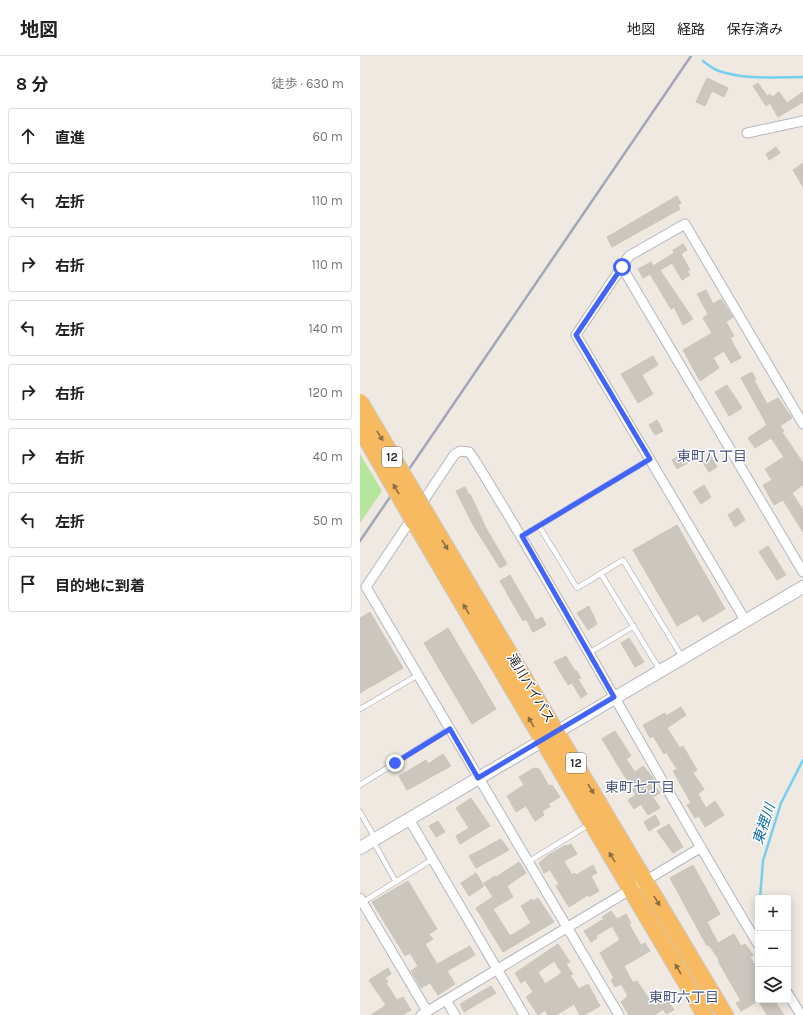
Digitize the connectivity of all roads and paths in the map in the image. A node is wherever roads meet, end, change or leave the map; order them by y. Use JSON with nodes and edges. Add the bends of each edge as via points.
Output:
{"nodes":[{"id":1,"x":803,"y":123,"type":"edge"},
{"id":2,"x":747,"y":133,"type":"dead end"},
{"id":3,"x":622,"y":267,"type":"junction"},
{"id":4,"x":360,"y":402,"type":"edge"},
{"id":5,"x":803,"y":424,"type":"edge"},
{"id":6,"x":360,"y":428,"type":"edge"},
{"id":7,"x":650,"y":459,"type":"junction"},
{"id":8,"x":420,"y":517,"type":"junction"},
{"id":9,"x":539,"y":526,"type":"junction"},
{"id":10,"x":522,"y":536,"type":"junction"},
{"id":11,"x":803,"y":572,"type":"edge"},
{"id":12,"x":601,"y":574,"type":"junction"},
{"id":13,"x":803,"y":587,"type":"edge"},
{"id":14,"x":745,"y":620,"type":"junction"},
{"id":15,"x":634,"y":626,"type":"junction"},
{"id":16,"x":589,"y":653,"type":"junction"},
{"id":17,"x":682,"y":657,"type":"junction"},
{"id":18,"x":660,"y":670,"type":"junction"},
{"id":19,"x":418,"y":675,"type":"junction"},
{"id":20,"x":614,"y":697,"type":"junction"},
{"id":21,"x":360,"y":709,"type":"edge"},
{"id":22,"x":450,"y":729,"type":"junction"},
{"id":23,"x":557,"y":731,"type":"junction"},
{"id":24,"x":542,"y":740,"type":"junction"},
{"id":25,"x":478,"y":778,"type":"junction"},
{"id":26,"x":360,"y":785,"type":"edge"},
{"id":27,"x":360,"y":812,"type":"edge"},
{"id":28,"x":409,"y":819,"type":"junction"},
{"id":29,"x":592,"y":823,"type":"junction"},
{"id":30,"x":374,"y":840,"type":"junction"},
{"id":31,"x":360,"y":848,"type":"edge"},
{"id":32,"x":700,"y":848,"type":"junction"},
{"id":33,"x":433,"y":859,"type":"junction"},
{"id":34,"x":528,"y":862,"type":"junction"},
{"id":35,"x":646,"y":881,"type":"junction"},
{"id":36,"x":396,"y":882,"type":"junction"},
{"id":37,"x":631,"y":888,"type":"junction"},
{"id":38,"x":361,"y":900,"type":"edge"},
{"id":39,"x":567,"y":926,"type":"junction"},
{"id":40,"x":755,"y":939,"type":"edge"},
{"id":41,"x":497,"y":970,"type":"junction"},
{"id":42,"x":791,"y":999,"type":"edge"},
{"id":43,"x":446,"y":1000,"type":"junction"},
{"id":44,"x":424,"y":1013,"type":"edge"},
{"id":45,"x":455,"y":1015,"type":"edge"},
{"id":46,"x":524,"y":1015,"type":"edge"},
{"id":47,"x":619,"y":1015,"type":"edge"},
{"id":48,"x":705,"y":1015,"type":"edge"},
{"id":49,"x":725,"y":1015,"type":"edge"},
{"id":50,"x":801,"y":1015,"type":"edge"}],
"edges":[{"from":1,"to":2,"type":"street"},
{"from":3,"to":5,"type":"street","via":[[629,256],[685,224]]},
{"from":3,"to":7,"type":"street","via":[[576,335]]},
{"from":3,"to":11,"type":"street"},
{"from":4,"to":8,"type":"highway","name":"滝川バイパス","number":"12","one_way":true,"bridge":true},
{"from":8,"to":6,"type":"highway","name":"滝川バイパス","number":"12","one_way":true,"bridge":true},
{"from":7,"to":9,"type":"lane"},
{"from":7,"to":14,"type":"street"},
{"from":8,"to":23,"type":"highway","name":"滝川バイパス","number":"12","one_way":true},
{"from":24,"to":8,"type":"highway","name":"滝川バイパス","number":"12","one_way":true},
{"from":9,"to":10,"type":"lane"},
{"from":9,"to":12,"type":"lane","via":[[577,588]]},
{"from":10,"to":16,"type":"street"},
{"from":10,"to":19,"type":"street","via":[[469,452],[460,451],[454,455],[366,587]]},
{"from":12,"to":15,"type":"lane"},
{"from":12,"to":17,"type":"lane","via":[[623,560]]},
{"from":13,"to":14,"type":"street"},
{"from":14,"to":17,"type":"street"},
{"from":15,"to":16,"type":"lane"},
{"from":15,"to":18,"type":"lane"},
{"from":16,"to":20,"type":"street"},
{"from":17,"to":18,"type":"street"},
{"from":18,"to":20,"type":"street"},
{"from":19,"to":21,"type":"lane"},
{"from":19,"to":22,"type":"street"},
{"from":20,"to":23,"type":"street"},
{"from":20,"to":32,"type":"street"},
{"from":22,"to":25,"type":"street"},
{"from":22,"to":26,"type":"lane"},
{"from":23,"to":24,"type":"street"},
{"from":23,"to":35,"type":"highway","name":"滝川バイパス","number":"12","one_way":true},
{"from":24,"to":25,"type":"street"},
{"from":24,"to":29,"type":"highway","name":"滝川バイパス","number":"12"},
{"from":25,"to":28,"type":"street"},
{"from":25,"to":34,"type":"street"},
{"from":27,"to":30,"type":"lane"},
{"from":28,"to":30,"type":"street"},
{"from":28,"to":33,"type":"street"},
{"from":29,"to":34,"type":"lane"},
{"from":37,"to":29,"type":"highway","name":"滝川バイパス","number":"12","one_way":true},
{"from":30,"to":31,"type":"street"},
{"from":30,"to":36,"type":"lane"},
{"from":32,"to":35,"type":"street"},
{"from":32,"to":40,"type":"street"},
{"from":33,"to":36,"type":"lane"},
{"from":33,"to":41,"type":"street"},
{"from":34,"to":39,"type":"street"},
{"from":35,"to":37,"type":"street"},
{"from":35,"to":49,"type":"highway","name":"滝川バイパス","number":"12","one_way":true},
{"from":36,"to":38,"type":"lane"},
{"from":37,"to":39,"type":"street"},
{"from":48,"to":37,"type":"highway","name":"滝川バイパス","number":"12","one_way":true},
{"from":38,"to":44,"type":"street"},
{"from":39,"to":41,"type":"street"},
{"from":39,"to":47,"type":"street"},
{"from":41,"to":43,"type":"street"},
{"from":41,"to":46,"type":"street"},
{"from":42,"to":50,"type":"street"},
{"from":43,"to":44,"type":"street"},
{"from":43,"to":45,"type":"street"}]}
